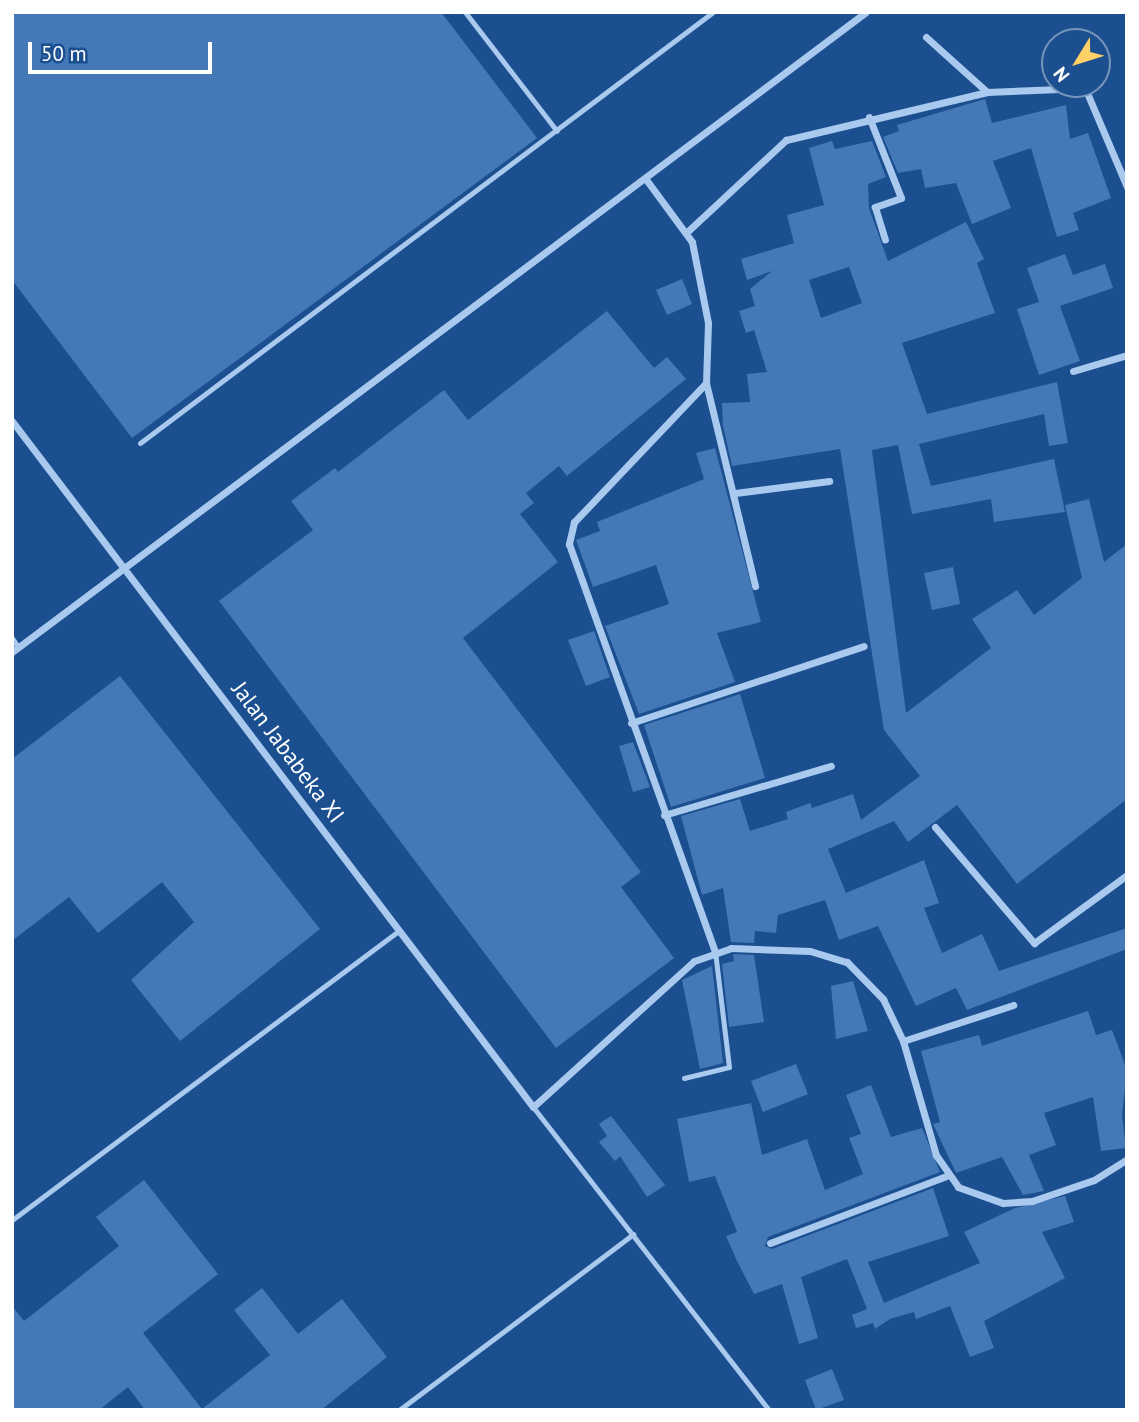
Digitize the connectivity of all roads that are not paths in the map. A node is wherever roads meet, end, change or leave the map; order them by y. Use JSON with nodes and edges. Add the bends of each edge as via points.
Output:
{"nodes":[{"id":1,"x":465,"y":12,"type":"edge"},
{"id":2,"x":713,"y":12,"type":"edge"},
{"id":3,"x":866,"y":12,"type":"edge"},
{"id":4,"x":926,"y":37,"type":"dead end"},
{"id":5,"x":987,"y":92,"type":"junction"},
{"id":6,"x":869,"y":117,"type":"junction"},
{"id":7,"x":557,"y":131,"type":"junction"},
{"id":8,"x":645,"y":178,"type":"junction"},
{"id":9,"x":1127,"y":187,"type":"edge"},
{"id":10,"x":688,"y":231,"type":"junction"},
{"id":11,"x":886,"y":239,"type":"dead end"},
{"id":12,"x":1127,"y":355,"type":"edge"},
{"id":13,"x":1073,"y":372,"type":"dead end"},
{"id":14,"x":706,"y":383,"type":"junction"},
{"id":15,"x":12,"y":421,"type":"edge"},
{"id":16,"x":140,"y":443,"type":"dead end"},
{"id":17,"x":829,"y":481,"type":"dead end"},
{"id":18,"x":735,"y":493,"type":"junction"},
{"id":19,"x":124,"y":568,"type":"junction"},
{"id":20,"x":755,"y":586,"type":"dead end"},
{"id":21,"x":12,"y":638,"type":"edge"},
{"id":22,"x":864,"y":646,"type":"dead end"},
{"id":23,"x":15,"y":649,"type":"edge"},
{"id":24,"x":631,"y":723,"type":"junction"},
{"id":25,"x":831,"y":766,"type":"dead end"},
{"id":26,"x":664,"y":815,"type":"junction"},
{"id":27,"x":935,"y":827,"type":"dead end"},
{"id":28,"x":1127,"y":875,"type":"edge"},
{"id":29,"x":400,"y":930,"type":"junction"},
{"id":30,"x":715,"y":951,"type":"junction"},
{"id":31,"x":1013,"y":1005,"type":"dead end"},
{"id":32,"x":903,"y":1041,"type":"junction"},
{"id":33,"x":684,"y":1078,"type":"dead end"},
{"id":34,"x":533,"y":1107,"type":"junction"},
{"id":35,"x":1127,"y":1159,"type":"edge"},
{"id":36,"x":946,"y":1176,"type":"junction"},
{"id":37,"x":12,"y":1220,"type":"edge"},
{"id":38,"x":633,"y":1234,"type":"junction"},
{"id":39,"x":770,"y":1243,"type":"dead end"},
{"id":40,"x":399,"y":1410,"type":"edge"},
{"id":41,"x":769,"y":1410,"type":"edge"}],
"edges":[{"from":1,"to":7,"type":"lane"},
{"from":2,"to":7,"type":"lane"},
{"from":3,"to":8,"type":"street"},
{"from":4,"to":5,"type":"street"},
{"from":5,"to":6,"type":"street"},
{"from":5,"to":9,"type":"street","via":[[1085,88]]},
{"from":6,"to":10,"type":"street","via":[[782,143]]},
{"from":6,"to":11,"type":"street","via":[[901,198],[875,207]]},
{"from":7,"to":16,"type":"lane"},
{"from":8,"to":10,"type":"street"},
{"from":8,"to":19,"type":"street"},
{"from":10,"to":14,"type":"street","via":[[708,323]]},
{"from":12,"to":13,"type":"street"},
{"from":14,"to":18,"type":"street"},
{"from":14,"to":24,"type":"street","via":[[569,529]]},
{"from":15,"to":19,"type":"street","name":"Jalan Jababeka XI"},
{"from":17,"to":18,"type":"street"},
{"from":18,"to":20,"type":"street"},
{"from":19,"to":23,"type":"street"},
{"from":19,"to":29,"type":"street","name":"Jalan Jababeka XI"},
{"from":21,"to":23,"type":"lane"},
{"from":22,"to":24,"type":"street"},
{"from":24,"to":26,"type":"street"},
{"from":25,"to":26,"type":"street"},
{"from":26,"to":30,"type":"street"},
{"from":27,"to":28,"type":"street","via":[[1034,943]]},
{"from":29,"to":34,"type":"street","name":"Jalan Jababeka XI"},
{"from":29,"to":37,"type":"lane"},
{"from":30,"to":32,"type":"street","via":[[798,950],[847,962],[883,999]]},
{"from":30,"to":33,"type":"lane","via":[[729,1067]]},
{"from":30,"to":34,"type":"street","via":[[669,980]]},
{"from":31,"to":32,"type":"street"},
{"from":32,"to":36,"type":"street"},
{"from":34,"to":38,"type":"lane"},
{"from":35,"to":36,"type":"street","via":[[1094,1180],[1032,1201],[974,1197]]},
{"from":36,"to":39,"type":"street"},
{"from":38,"to":40,"type":"lane"},
{"from":38,"to":41,"type":"lane"}]}
